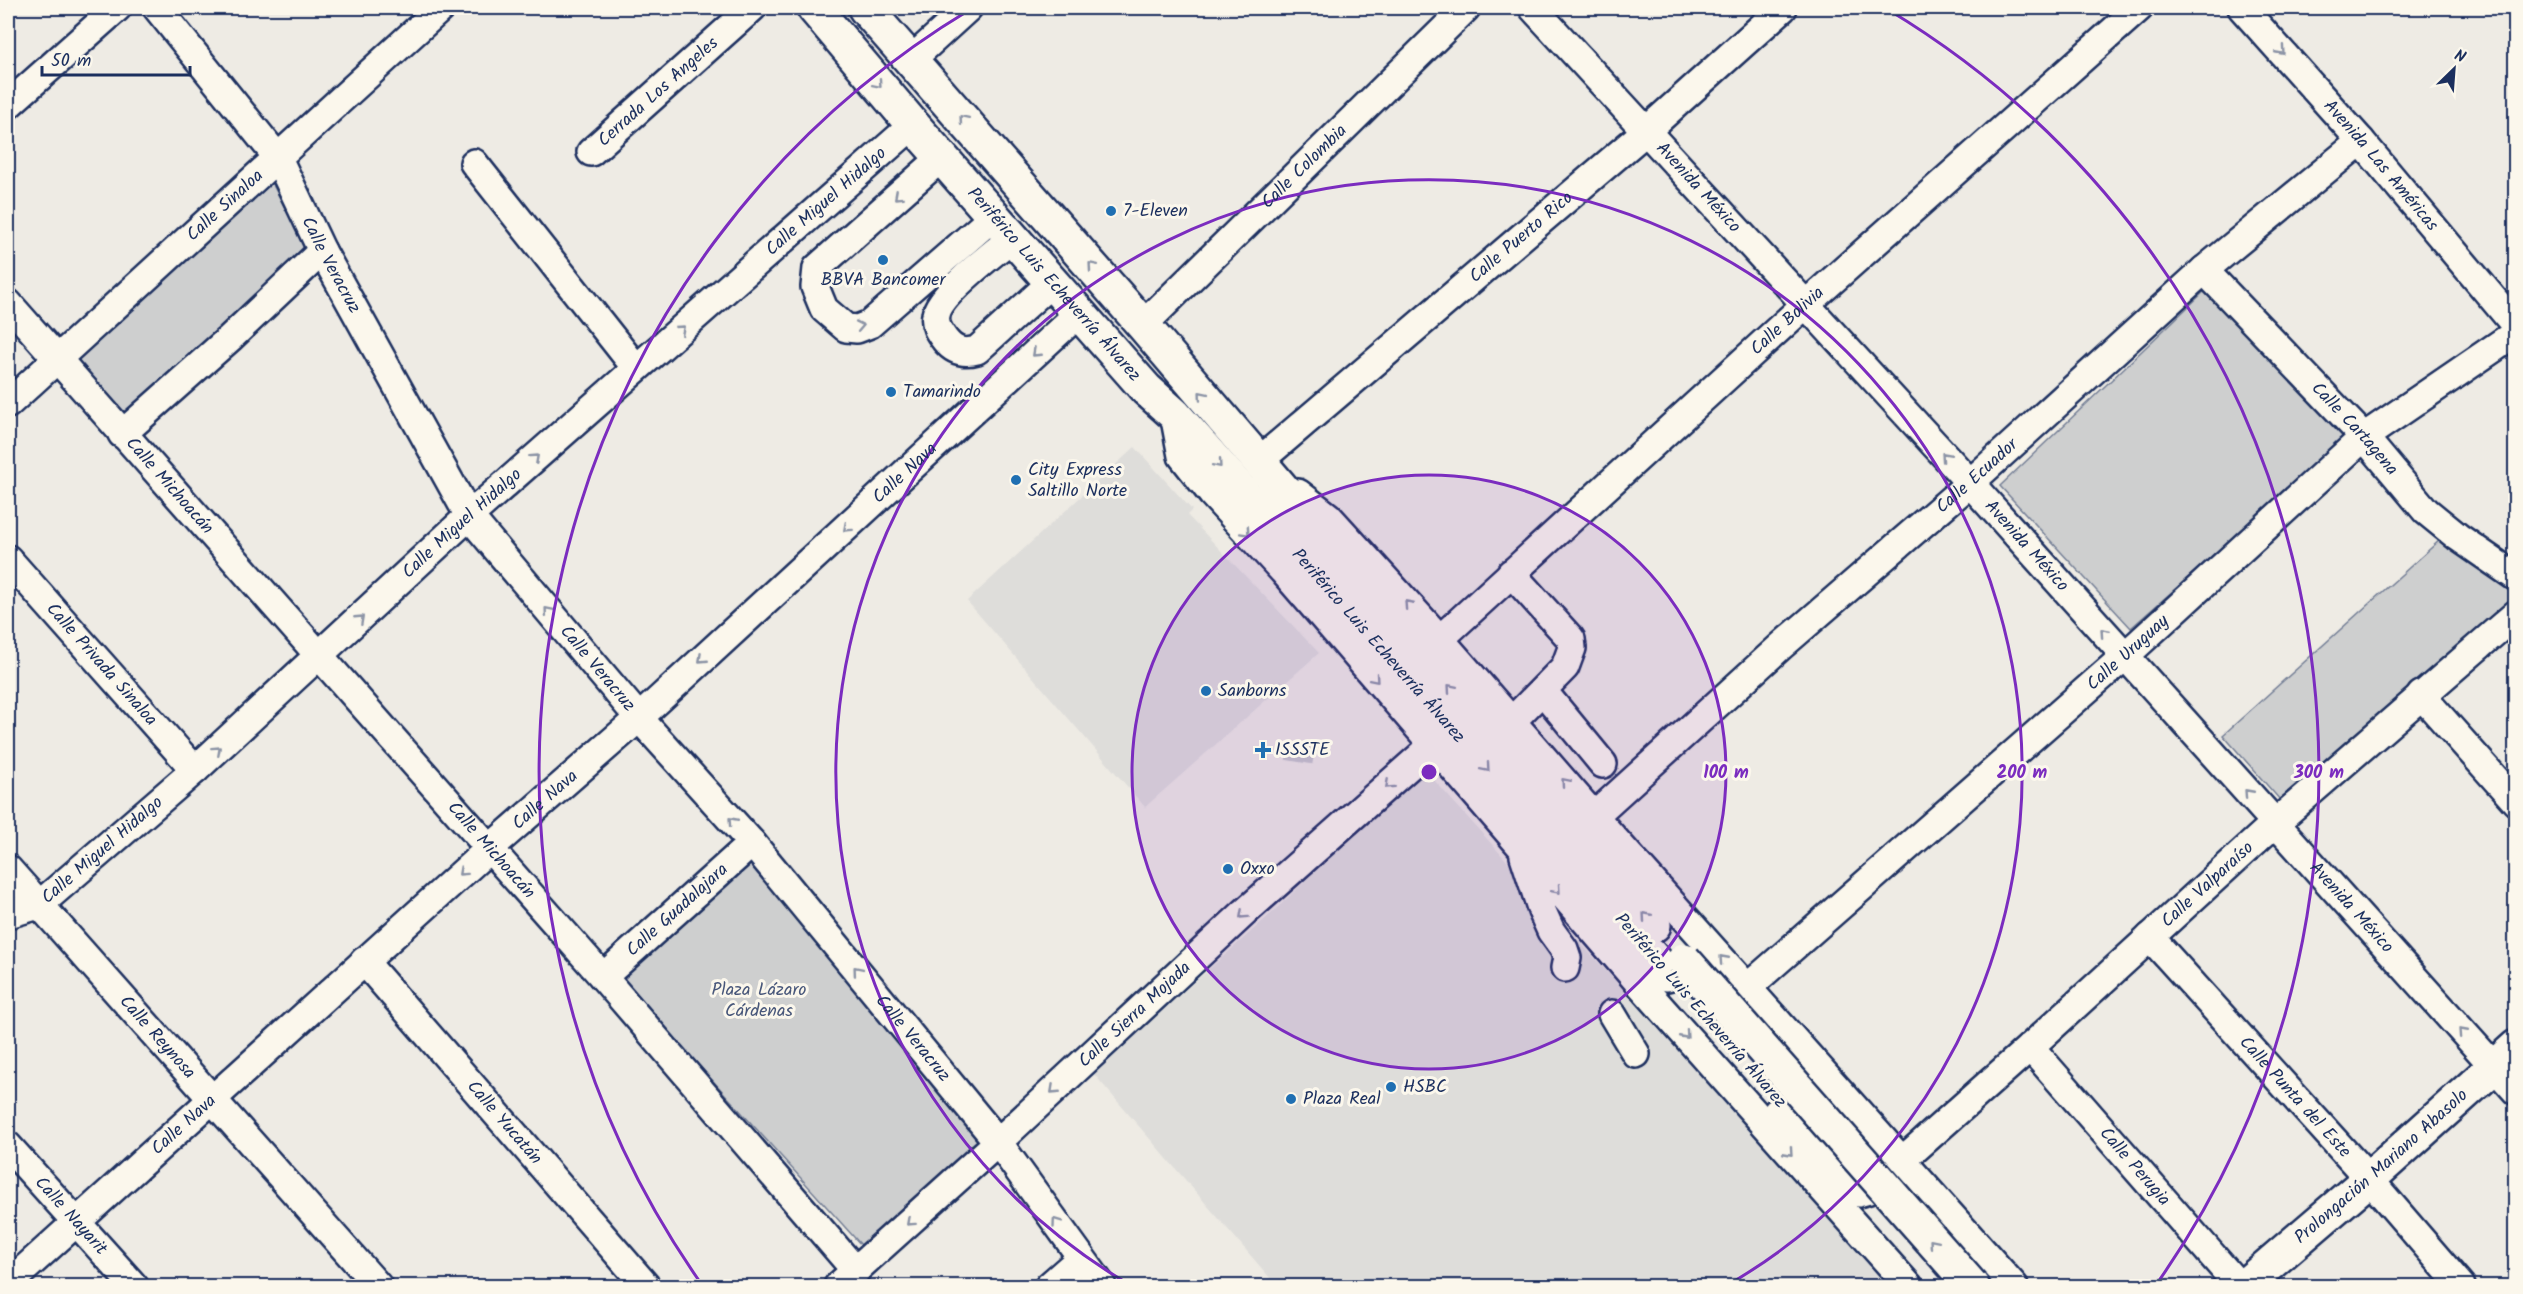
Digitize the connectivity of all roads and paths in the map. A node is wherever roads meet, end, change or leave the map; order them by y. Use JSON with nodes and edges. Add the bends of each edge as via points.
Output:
{"nodes":[{"id":1,"x":117,"y":8,"type":"edge"},
{"id":2,"x":157,"y":8,"type":"edge"},
{"id":3,"x":441,"y":8,"type":"edge"},
{"id":4,"x":752,"y":8,"type":"edge"},
{"id":5,"x":796,"y":8,"type":"edge"},
{"id":6,"x":814,"y":8,"type":"edge"},
{"id":7,"x":865,"y":8,"type":"edge"},
{"id":8,"x":968,"y":8,"type":"edge"},
{"id":9,"x":1466,"y":8,"type":"edge"},
{"id":10,"x":1533,"y":8,"type":"edge"},
{"id":11,"x":1783,"y":8,"type":"edge"},
{"id":12,"x":2139,"y":8,"type":"edge"},
{"id":13,"x":2242,"y":8,"type":"edge"},
{"id":14,"x":854,"y":56,"type":"junction"},
{"id":15,"x":911,"y":60,"type":"junction"},
{"id":16,"x":8,"y":105,"type":"edge"},
{"id":17,"x":913,"y":125,"type":"junction"},
{"id":18,"x":1646,"y":131,"type":"junction"},
{"id":19,"x":2361,"y":141,"type":"junction"},
{"id":20,"x":591,"y":152,"type":"dead end"},
{"id":21,"x":942,"y":157,"type":"junction"},
{"id":22,"x":278,"y":159,"type":"junction"},
{"id":23,"x":474,"y":163,"type":"dead end"},
{"id":24,"x":1003,"y":227,"type":"junction"},
{"id":25,"x":322,"y":250,"type":"junction"},
{"id":26,"x":2204,"y":270,"type":"junction"},
{"id":27,"x":1052,"y":282,"type":"junction"},
{"id":28,"x":8,"y":303,"type":"edge"},
{"id":29,"x":1806,"y":304,"type":"junction"},
{"id":30,"x":1079,"y":314,"type":"junction"},
{"id":31,"x":1143,"y":325,"type":"junction"},
{"id":32,"x":2516,"y":326,"type":"edge"},
{"id":33,"x":2516,"y":333,"type":"edge"},
{"id":34,"x":58,"y":360,"type":"junction"},
{"id":35,"x":636,"y":368,"type":"junction"},
{"id":36,"x":8,"y":404,"type":"edge"},
{"id":37,"x":1174,"y":414,"type":"junction"},
{"id":38,"x":122,"y":434,"type":"junction"},
{"id":39,"x":2364,"y":437,"type":"junction"},
{"id":40,"x":1264,"y":469,"type":"junction"},
{"id":41,"x":1970,"y":483,"type":"junction"},
{"id":42,"x":469,"y":516,"type":"junction"},
{"id":43,"x":8,"y":559,"type":"edge"},
{"id":44,"x":1511,"y":573,"type":"junction"},
{"id":45,"x":2516,"y":577,"type":"edge"},
{"id":46,"x":2516,"y":614,"type":"edge"},
{"id":47,"x":1440,"y":639,"type":"junction"},
{"id":48,"x":320,"y":656,"type":"junction"},
{"id":49,"x":2125,"y":656,"type":"junction"},
{"id":50,"x":1543,"y":691,"type":"junction"},
{"id":51,"x":2421,"y":695,"type":"junction"},
{"id":52,"x":639,"y":718,"type":"junction"},
{"id":53,"x":1512,"y":722,"type":"junction"},
{"id":54,"x":1432,"y":746,"type":"junction"},
{"id":55,"x":1603,"y":764,"type":"dead end"},
{"id":56,"x":195,"y":770,"type":"junction"},
{"id":57,"x":2516,"y":802,"type":"edge"},
{"id":58,"x":1594,"y":816,"type":"junction"},
{"id":59,"x":2275,"y":823,"type":"junction"},
{"id":60,"x":752,"y":843,"type":"junction"},
{"id":61,"x":489,"y":849,"type":"junction"},
{"id":62,"x":1522,"y":849,"type":"junction"},
{"id":63,"x":8,"y":869,"type":"edge"},
{"id":64,"x":39,"y":905,"type":"junction"},
{"id":65,"x":8,"y":914,"type":"edge"},
{"id":66,"x":2150,"y":937,"type":"junction"},
{"id":67,"x":364,"y":961,"type":"junction"},
{"id":68,"x":1565,"y":968,"type":"dead end"},
{"id":69,"x":1666,"y":976,"type":"junction"},
{"id":70,"x":603,"y":977,"type":"junction"},
{"id":71,"x":1748,"y":987,"type":"junction"},
{"id":72,"x":1612,"y":1014,"type":"dead end"},
{"id":73,"x":2030,"y":1047,"type":"junction"},
{"id":74,"x":1636,"y":1054,"type":"dead end"},
{"id":75,"x":2504,"y":1057,"type":"edge"},
{"id":76,"x":1722,"y":1077,"type":"junction"},
{"id":77,"x":2516,"y":1091,"type":"edge"},
{"id":78,"x":211,"y":1099,"type":"junction"},
{"id":79,"x":998,"y":1142,"type":"junction"},
{"id":80,"x":8,"y":1146,"type":"edge"},
{"id":81,"x":1902,"y":1159,"type":"junction"},
{"id":82,"x":2369,"y":1179,"type":"junction"},
{"id":83,"x":76,"y":1223,"type":"junction"},
{"id":84,"x":1081,"y":1258,"type":"junction"},
{"id":85,"x":847,"y":1279,"type":"edge"},
{"id":86,"x":8,"y":1284,"type":"edge"},
{"id":87,"x":134,"y":1287,"type":"edge"},
{"id":88,"x":378,"y":1287,"type":"edge"},
{"id":89,"x":646,"y":1287,"type":"edge"},
{"id":90,"x":1049,"y":1287,"type":"edge"},
{"id":91,"x":1102,"y":1287,"type":"edge"},
{"id":92,"x":1909,"y":1287,"type":"edge"},
{"id":93,"x":1942,"y":1287,"type":"edge"},
{"id":94,"x":1972,"y":1287,"type":"edge"},
{"id":95,"x":2014,"y":1287,"type":"edge"},
{"id":96,"x":2239,"y":1287,"type":"edge"},
{"id":97,"x":2244,"y":1287,"type":"edge"},
{"id":98,"x":2461,"y":1287,"type":"edge"}],
"edges":[{"from":1,"to":16,"type":"street"},
{"from":2,"to":22,"type":"street","name":"Calle Veracruz"},
{"from":3,"to":22,"type":"street","name":"Calle Sinaloa"},
{"from":4,"to":20,"type":"street","name":"Cerrada Los Angeles"},
{"from":5,"to":14,"type":"street"},
{"from":6,"to":14,"type":"main road","name":"Periférico Luis Echeverría Álvarez"},
{"from":7,"to":15,"type":"main road","name":"Periférico Luis Echeverría Álvarez"},
{"from":8,"to":15,"type":"street"},
{"from":9,"to":31,"type":"street","name":"Calle Colombia"},
{"from":10,"to":18,"type":"street","name":"Avenida México"},
{"from":11,"to":18,"type":"street","name":"Calle Puerto Rico"},
{"from":12,"to":29,"type":"street","name":"Calle Bolivia"},
{"from":13,"to":19,"type":"street","name":"Avenida Las Américas","one_way":true},
{"from":14,"to":17,"type":"main road","name":"Periférico Luis Echeverría Álvarez","one_way":true},
{"from":31,"to":15,"type":"main road","name":"Periférico Luis Echeverría Álvarez","one_way":true},
{"from":17,"to":21,"type":"main road","name":"Periférico Luis Echeverría Álvarez"},
{"from":35,"to":17,"type":"street","name":"Calle Miguel Hidalgo","one_way":true},
{"from":18,"to":29,"type":"street","name":"Avenida México"},
{"from":18,"to":40,"type":"street","name":"Calle Puerto Rico"},
{"from":19,"to":26,"type":"street","name":"Calle Ecuador"},
{"from":19,"to":32,"type":"street","name":"Avenida Las Américas"},
{"from":21,"to":24,"type":"main road","name":"Periférico Luis Echeverría Álvarez"},
{"from":21,"to":24,"type":"street","one_way":true,"via":[[817,268],[815,286],[824,309],[846,328],[870,324]]},
{"from":22,"to":25,"type":"street","name":"Calle Veracruz"},
{"from":22,"to":34,"type":"street","name":"Calle Sinaloa"},
{"from":23,"to":35,"type":"street"},
{"from":24,"to":27,"type":"main road","name":"Periférico Luis Echeverría Álvarez"},
{"from":24,"to":27,"type":"street","via":[[941,300],[935,315],[937,328],[947,342],[966,353],[977,350]]},
{"from":25,"to":38,"type":"street","name":"Calle Michoacán"},
{"from":25,"to":42,"type":"street","name":"Calle Veracruz"},
{"from":26,"to":39,"type":"street","name":"Calle Cartagena"},
{"from":26,"to":41,"type":"street","name":"Calle Ecuador"},
{"from":27,"to":30,"type":"main road","name":"Periférico Luis Echeverría Álvarez"},
{"from":28,"to":34,"type":"street","name":"Calle Michoacán"},
{"from":41,"to":29,"type":"street","name":"Avenida México","one_way":true},
{"from":29,"to":44,"type":"street","name":"Calle Bolivia"},
{"from":30,"to":37,"type":"main road","name":"Periférico Luis Echeverría Álvarez"},
{"from":30,"to":52,"type":"street","name":"Calle Nava","one_way":true},
{"from":40,"to":31,"type":"main road","name":"Periférico Luis Echeverría Álvarez","one_way":true},
{"from":33,"to":39,"type":"street","name":"Calle Uruguay"},
{"from":34,"to":36,"type":"street","name":"Calle Sinaloa"},
{"from":34,"to":38,"type":"street","name":"Calle Michoacán"},
{"from":42,"to":35,"type":"street","name":"Calle Miguel Hidalgo","one_way":true},
{"from":37,"to":54,"type":"street","one_way":true,"via":[[1182,456]]},
{"from":37,"to":69,"type":"main road","name":"Periférico Luis Echeverría Álvarez","one_way":true},
{"from":38,"to":48,"type":"street","name":"Calle Michoacán"},
{"from":39,"to":45,"type":"street","name":"Calle Cartagena","via":[[2426,511]]},
{"from":39,"to":49,"type":"street","name":"Calle Uruguay"},
{"from":47,"to":40,"type":"street","one_way":true,"via":[[1329,517]]},
{"from":69,"to":40,"type":"main road","name":"Periférico Luis Echeverría Álvarez","one_way":true},
{"from":49,"to":41,"type":"street","name":"Avenida México","one_way":true},
{"from":41,"to":58,"type":"street","name":"Calle Ecuador","via":[[1780,647]]},
{"from":48,"to":42,"type":"street","name":"Calle Miguel Hidalgo","one_way":true},
{"from":52,"to":42,"type":"street","name":"Calle Veracruz","one_way":true},
{"from":43,"to":56,"type":"street","name":"Calle Privada Sinaloa"},
{"from":44,"to":47,"type":"street","name":"Calle Bolivia"},
{"from":44,"to":50,"type":"street","via":[[1571,639],[1565,667]]},
{"from":46,"to":51,"type":"street","name":"Calle Valparaíso"},
{"from":47,"to":53,"type":"street"},
{"from":56,"to":48,"type":"street","name":"Calle Miguel Hidalgo","one_way":true},
{"from":48,"to":61,"type":"street","name":"Calle Michoacán"},
{"from":59,"to":49,"type":"street","name":"Avenida México","one_way":true},
{"from":49,"to":71,"type":"street","name":"Calle Uruguay"},
{"from":50,"to":53,"type":"street"},
{"from":50,"to":55,"type":"street"},
{"from":51,"to":57,"type":"street"},
{"from":51,"to":59,"type":"street","name":"Calle Valparaíso"},
{"from":60,"to":52,"type":"street","name":"Calle Veracruz","one_way":true},
{"from":52,"to":61,"type":"street","name":"Calle Nava"},
{"from":58,"to":53,"type":"street","one_way":true},
{"from":54,"to":62,"type":"street"},
{"from":54,"to":79,"type":"street","name":"Calle Sierra Mojada","one_way":true,"via":[[1245,912]]},
{"from":56,"to":64,"type":"street","name":"Calle Miguel Hidalgo"},
{"from":71,"to":58,"type":"street","one_way":true},
{"from":59,"to":66,"type":"street","name":"Calle Valparaíso"},
{"from":75,"to":59,"type":"street","name":"Avenida México","one_way":true},
{"from":60,"to":70,"type":"street","name":"Calle Guadalajara"},
{"from":79,"to":60,"type":"street","name":"Calle Veracruz","one_way":true},
{"from":61,"to":67,"type":"street","name":"Calle Nava","one_way":true},
{"from":61,"to":70,"type":"street","name":"Calle Michoacán"},
{"from":62,"to":68,"type":"street","via":[[1538,903],[1564,949]]},
{"from":62,"to":69,"type":"street","one_way":true},
{"from":63,"to":64,"type":"street","name":"Calle Reynosa"},
{"from":64,"to":65,"type":"street","name":"Calle Miguel Hidalgo"},
{"from":64,"to":78,"type":"street","name":"Calle Reynosa"},
{"from":66,"to":73,"type":"street","name":"Calle Valparaíso"},
{"from":66,"to":82,"type":"street","name":"Calle Punta del Este"},
{"from":67,"to":78,"type":"street","name":"Calle Nava"},
{"from":67,"to":89,"type":"street","name":"Calle Yucatán"},
{"from":69,"to":76,"type":"street","one_way":true},
{"from":69,"to":81,"type":"street","via":[[1665,984],[1689,978],[1718,981],[1730,989],[1872,1144]]},
{"from":69,"to":93,"type":"main road","name":"Periférico Luis Echeverría Álvarez"},
{"from":94,"to":69,"type":"main road","name":"Periférico Luis Echeverría Álvarez","one_way":true,"bridge":true},
{"from":70,"to":85,"type":"street","name":"Calle Michoacán"},
{"from":71,"to":81,"type":"street"},
{"from":72,"to":74,"type":"street"},
{"from":73,"to":81,"type":"street","name":"Calle Valparaíso"},
{"from":73,"to":96,"type":"street","name":"Calle Perugia"},
{"from":75,"to":77,"type":"street","name":"Avenida México"},
{"from":75,"to":82,"type":"main road","name":"Prolongación Mariano Abasolo"},
{"from":76,"to":81,"type":"street","name":"Calle Valparaíso","via":[[1740,1082],[1764,1098],[1858,1192],[1876,1184]]},
{"from":76,"to":92,"type":"street","one_way":true},
{"from":78,"to":83,"type":"street","name":"Calle Nava"},
{"from":78,"to":88,"type":"street","name":"Calle Reynosa"},
{"from":84,"to":79,"type":"street","name":"Calle Veracruz","one_way":true},
{"from":79,"to":85,"type":"street","name":"Calle Sierra Mojada","one_way":true},
{"from":80,"to":83,"type":"street","name":"Calle Nayarit"},
{"from":81,"to":95,"type":"street"},
{"from":82,"to":97,"type":"main road","name":"Prolongación Mariano Abasolo"},
{"from":82,"to":98,"type":"street","name":"Calle Punta del Este"},
{"from":83,"to":86,"type":"street","name":"Calle Nava"},
{"from":83,"to":87,"type":"street","name":"Calle Nayarit"},
{"from":84,"to":90,"type":"street"},
{"from":84,"to":91,"type":"street","name":"Calle Veracruz"}]}
